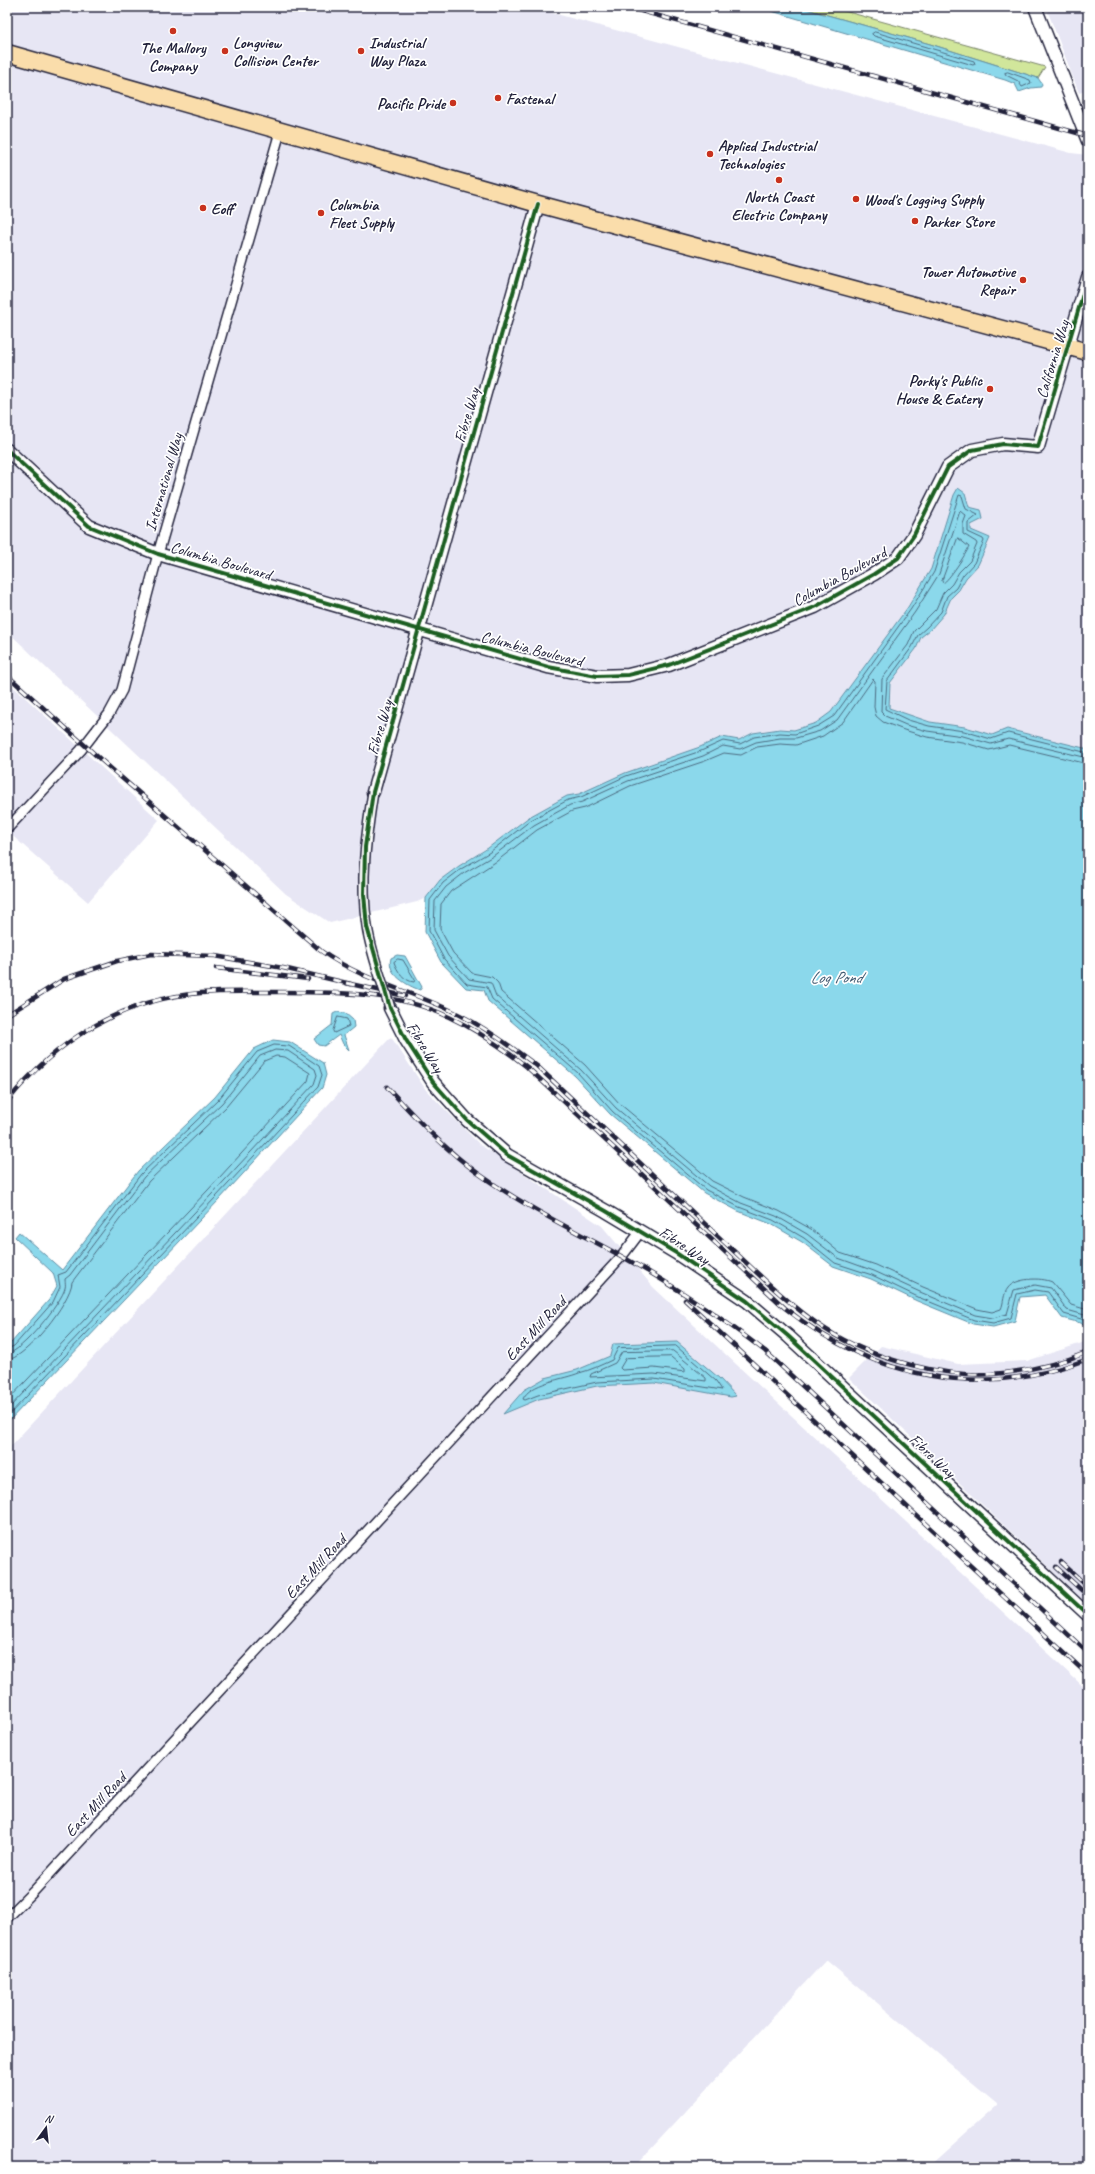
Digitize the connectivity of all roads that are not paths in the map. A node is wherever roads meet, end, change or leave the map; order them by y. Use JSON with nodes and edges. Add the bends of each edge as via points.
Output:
{"nodes":[{"id":1,"x":1035,"y":7,"type":"edge"},
{"id":2,"x":7,"y":53,"type":"edge"},
{"id":3,"x":280,"y":132,"type":"junction"},
{"id":4,"x":1088,"y":141,"type":"edge"},
{"id":5,"x":538,"y":204,"type":"junction"},
{"id":6,"x":1088,"y":277,"type":"edge"},
{"id":7,"x":1067,"y":347,"type":"junction"},
{"id":8,"x":1088,"y":352,"type":"edge"},
{"id":9,"x":1038,"y":447,"type":"joint"},
{"id":10,"x":7,"y":450,"type":"edge"},
{"id":11,"x":158,"y":554,"type":"junction"},
{"id":12,"x":419,"y":630,"type":"junction"},
{"id":13,"x":373,"y":792,"type":"joint"},
{"id":14,"x":7,"y":829,"type":"edge"},
{"id":15,"x":390,"y":1008,"type":"joint"},
{"id":16,"x":641,"y":1231,"type":"junction"},
{"id":17,"x":1088,"y":1616,"type":"edge"},
{"id":18,"x":7,"y":1918,"type":"edge"}],
"edges":[{"from":1,"to":4,"type":"street"},
{"from":2,"to":3,"type":"highway"},
{"from":3,"to":5,"type":"highway"},
{"from":3,"to":11,"type":"street","name":"International Way"},
{"from":5,"to":7,"type":"highway"},
{"from":5,"to":12,"type":"street","name":"Fibre Way"},
{"from":6,"to":7,"type":"street","name":"California Way"},
{"from":7,"to":8,"type":"highway"},
{"from":7,"to":9,"type":"street","name":"California Way"},
{"from":9,"to":12,"type":"street","name":"Columbia Boulevard","via":[[1003,444],[972,450],[948,467],[914,536],[898,558],[815,607],[669,665],[628,675],[597,676],[548,667]]},
{"from":10,"to":11,"type":"street","name":"Columbia Boulevard","via":[[89,526]]},
{"from":11,"to":12,"type":"street","name":"Columbia Boulevard"},
{"from":11,"to":14,"type":"street","name":"International Way","via":[[122,690],[109,714],[81,750]]},
{"from":12,"to":13,"type":"street","name":"Fibre Way"},
{"from":13,"to":15,"type":"street","name":"Fibre Way","bridge":true,"via":[[365,847],[364,894],[367,927]]},
{"from":15,"to":16,"type":"street","name":"Fibre Way","via":[[406,1040],[433,1082],[467,1120],[507,1155]]},
{"from":16,"to":17,"type":"street","name":"Fibre Way","via":[[747,1301],[788,1336]]},
{"from":16,"to":18,"type":"street","name":"East Mill Road","via":[[617,1261]]}]}
